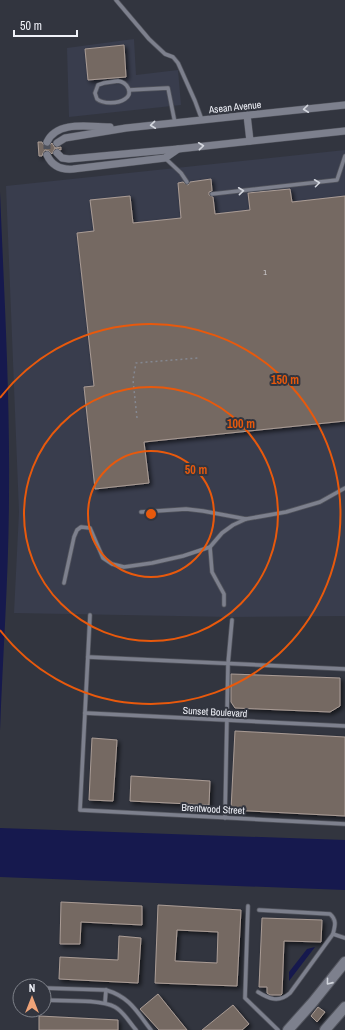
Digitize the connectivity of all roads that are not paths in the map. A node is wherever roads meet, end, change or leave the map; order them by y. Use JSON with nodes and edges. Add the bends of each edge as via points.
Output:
{"nodes":[{"id":1,"x":116,"y":0,"type":"edge"},
{"id":2,"x":129,"y":90,"type":"junction"},
{"id":3,"x":345,"y":105,"type":"edge"},
{"id":4,"x":247,"y":116,"type":"junction"},
{"id":5,"x":202,"y":120,"type":"junction"},
{"id":6,"x":175,"y":123,"type":"junction"},
{"id":7,"x":345,"y":131,"type":"edge"},
{"id":8,"x":250,"y":141,"type":"junction"},
{"id":9,"x":52,"y":142,"type":"tunnel mouth"},
{"id":10,"x":178,"y":149,"type":"junction"},
{"id":11,"x":168,"y":156,"type":"junction"},
{"id":12,"x":345,"y":156,"type":"edge"},
{"id":13,"x":186,"y":182,"type":"dead end"},
{"id":14,"x":212,"y":194,"type":"dead end"},
{"id":15,"x":345,"y":488,"type":"edge"},
{"id":16,"x":141,"y":512,"type":"dead end"},
{"id":17,"x":246,"y":519,"type":"junction"},
{"id":18,"x":210,"y":547,"type":"junction"},
{"id":19,"x":64,"y":583,"type":"dead end"},
{"id":20,"x":224,"y":605,"type":"dead end"},
{"id":21,"x":90,"y":615,"type":"dead end"},
{"id":22,"x":232,"y":620,"type":"dead end"},
{"id":23,"x":88,"y":657,"type":"junction"},
{"id":24,"x":228,"y":664,"type":"junction"},
{"id":25,"x":345,"y":669,"type":"edge"},
{"id":26,"x":85,"y":713,"type":"junction"},
{"id":27,"x":227,"y":721,"type":"junction"},
{"id":28,"x":345,"y":726,"type":"edge"},
{"id":29,"x":225,"y":818,"type":"junction"},
{"id":30,"x":345,"y":824,"type":"edge"},
{"id":31,"x":248,"y":906,"type":"dead end"},
{"id":32,"x":259,"y":910,"type":"dead end"},
{"id":33,"x":333,"y":934,"type":"junction"},
{"id":34,"x":345,"y":938,"type":"edge"},
{"id":35,"x":345,"y":962,"type":"edge"},
{"id":36,"x":52,"y":988,"type":"edge"},
{"id":37,"x":106,"y":990,"type":"junction"},
{"id":38,"x":258,"y":992,"type":"dead end"},
{"id":39,"x":52,"y":1000,"type":"edge"},
{"id":40,"x":106,"y":1003,"type":"junction"},
{"id":41,"x":345,"y":1007,"type":"edge"},
{"id":42,"x":136,"y":1030,"type":"edge"},
{"id":43,"x":151,"y":1030,"type":"edge"},
{"id":44,"x":278,"y":1030,"type":"edge"},
{"id":45,"x":288,"y":1030,"type":"edge"},
{"id":46,"x":325,"y":1030,"type":"edge"}],
"edges":[{"from":1,"to":5,"type":"lane","via":[[149,39],[178,63]]},
{"from":2,"to":2,"type":"lane","via":[[118,81],[101,84],[96,87],[95,94],[100,101],[106,103],[123,100],[128,96]]},
{"from":2,"to":6,"type":"lane","via":[[168,88]]},
{"from":3,"to":4,"type":"street","name":"Asean Avenue","one_way":true},
{"from":4,"to":5,"type":"street","name":"Asean Avenue"},
{"from":4,"to":8,"type":"street"},
{"from":5,"to":6,"type":"street","name":"Asean Avenue"},
{"from":6,"to":9,"type":"street","name":"Asean Avenue","one_way":true,"via":[[126,128],[66,128],[54,133]]},
{"from":7,"to":8,"type":"street"},
{"from":10,"to":8,"type":"street","one_way":true},
{"from":10,"to":11,"type":"street"},
{"from":10,"to":11,"type":"street","via":[[69,159],[52,154],[50,160],[57,167],[68,169]]},
{"from":11,"to":13,"type":"lane"},
{"from":14,"to":12,"type":"lane","one_way":true,"via":[[337,180]]},
{"from":15,"to":17,"type":"lane","via":[[320,502],[286,512]]},
{"from":16,"to":17,"type":"lane","via":[[192,510]]},
{"from":17,"to":18,"type":"lane","via":[[222,533]]},
{"from":18,"to":19,"type":"lane","via":[[183,556],[124,567],[103,558],[90,528],[81,527],[74,537]]},
{"from":18,"to":20,"type":"lane","via":[[212,572],[224,594]]},
{"from":21,"to":23,"type":"lane"},
{"from":22,"to":24,"type":"lane"},
{"from":23,"to":24,"type":"lane"},
{"from":23,"to":26,"type":"lane"},
{"from":24,"to":25,"type":"lane"},
{"from":24,"to":27,"type":"lane"},
{"from":26,"to":27,"type":"lane","name":"Sunset Boulevard"},
{"from":26,"to":29,"type":"lane","name":"Brentwood Street","via":[[80,810]]},
{"from":27,"to":28,"type":"lane","name":"Sunset Boulevard"},
{"from":27,"to":29,"type":"lane"},
{"from":29,"to":30,"type":"lane","name":"Brentwood Street"},
{"from":31,"to":44,"type":"lane","via":[[245,998]]},
{"from":32,"to":33,"type":"lane","via":[[330,914],[336,926]]},
{"from":33,"to":34,"type":"lane"},
{"from":33,"to":38,"type":"lane","via":[[286,997],[277,1000]]},
{"from":35,"to":45,"type":"street","one_way":true},
{"from":36,"to":37,"type":"lane"},
{"from":37,"to":40,"type":"lane"},
{"from":37,"to":43,"type":"lane","via":[[123,996]]},
{"from":39,"to":40,"type":"lane"},
{"from":40,"to":42,"type":"lane","via":[[122,1013]]},
{"from":41,"to":46,"type":"street"}]}
